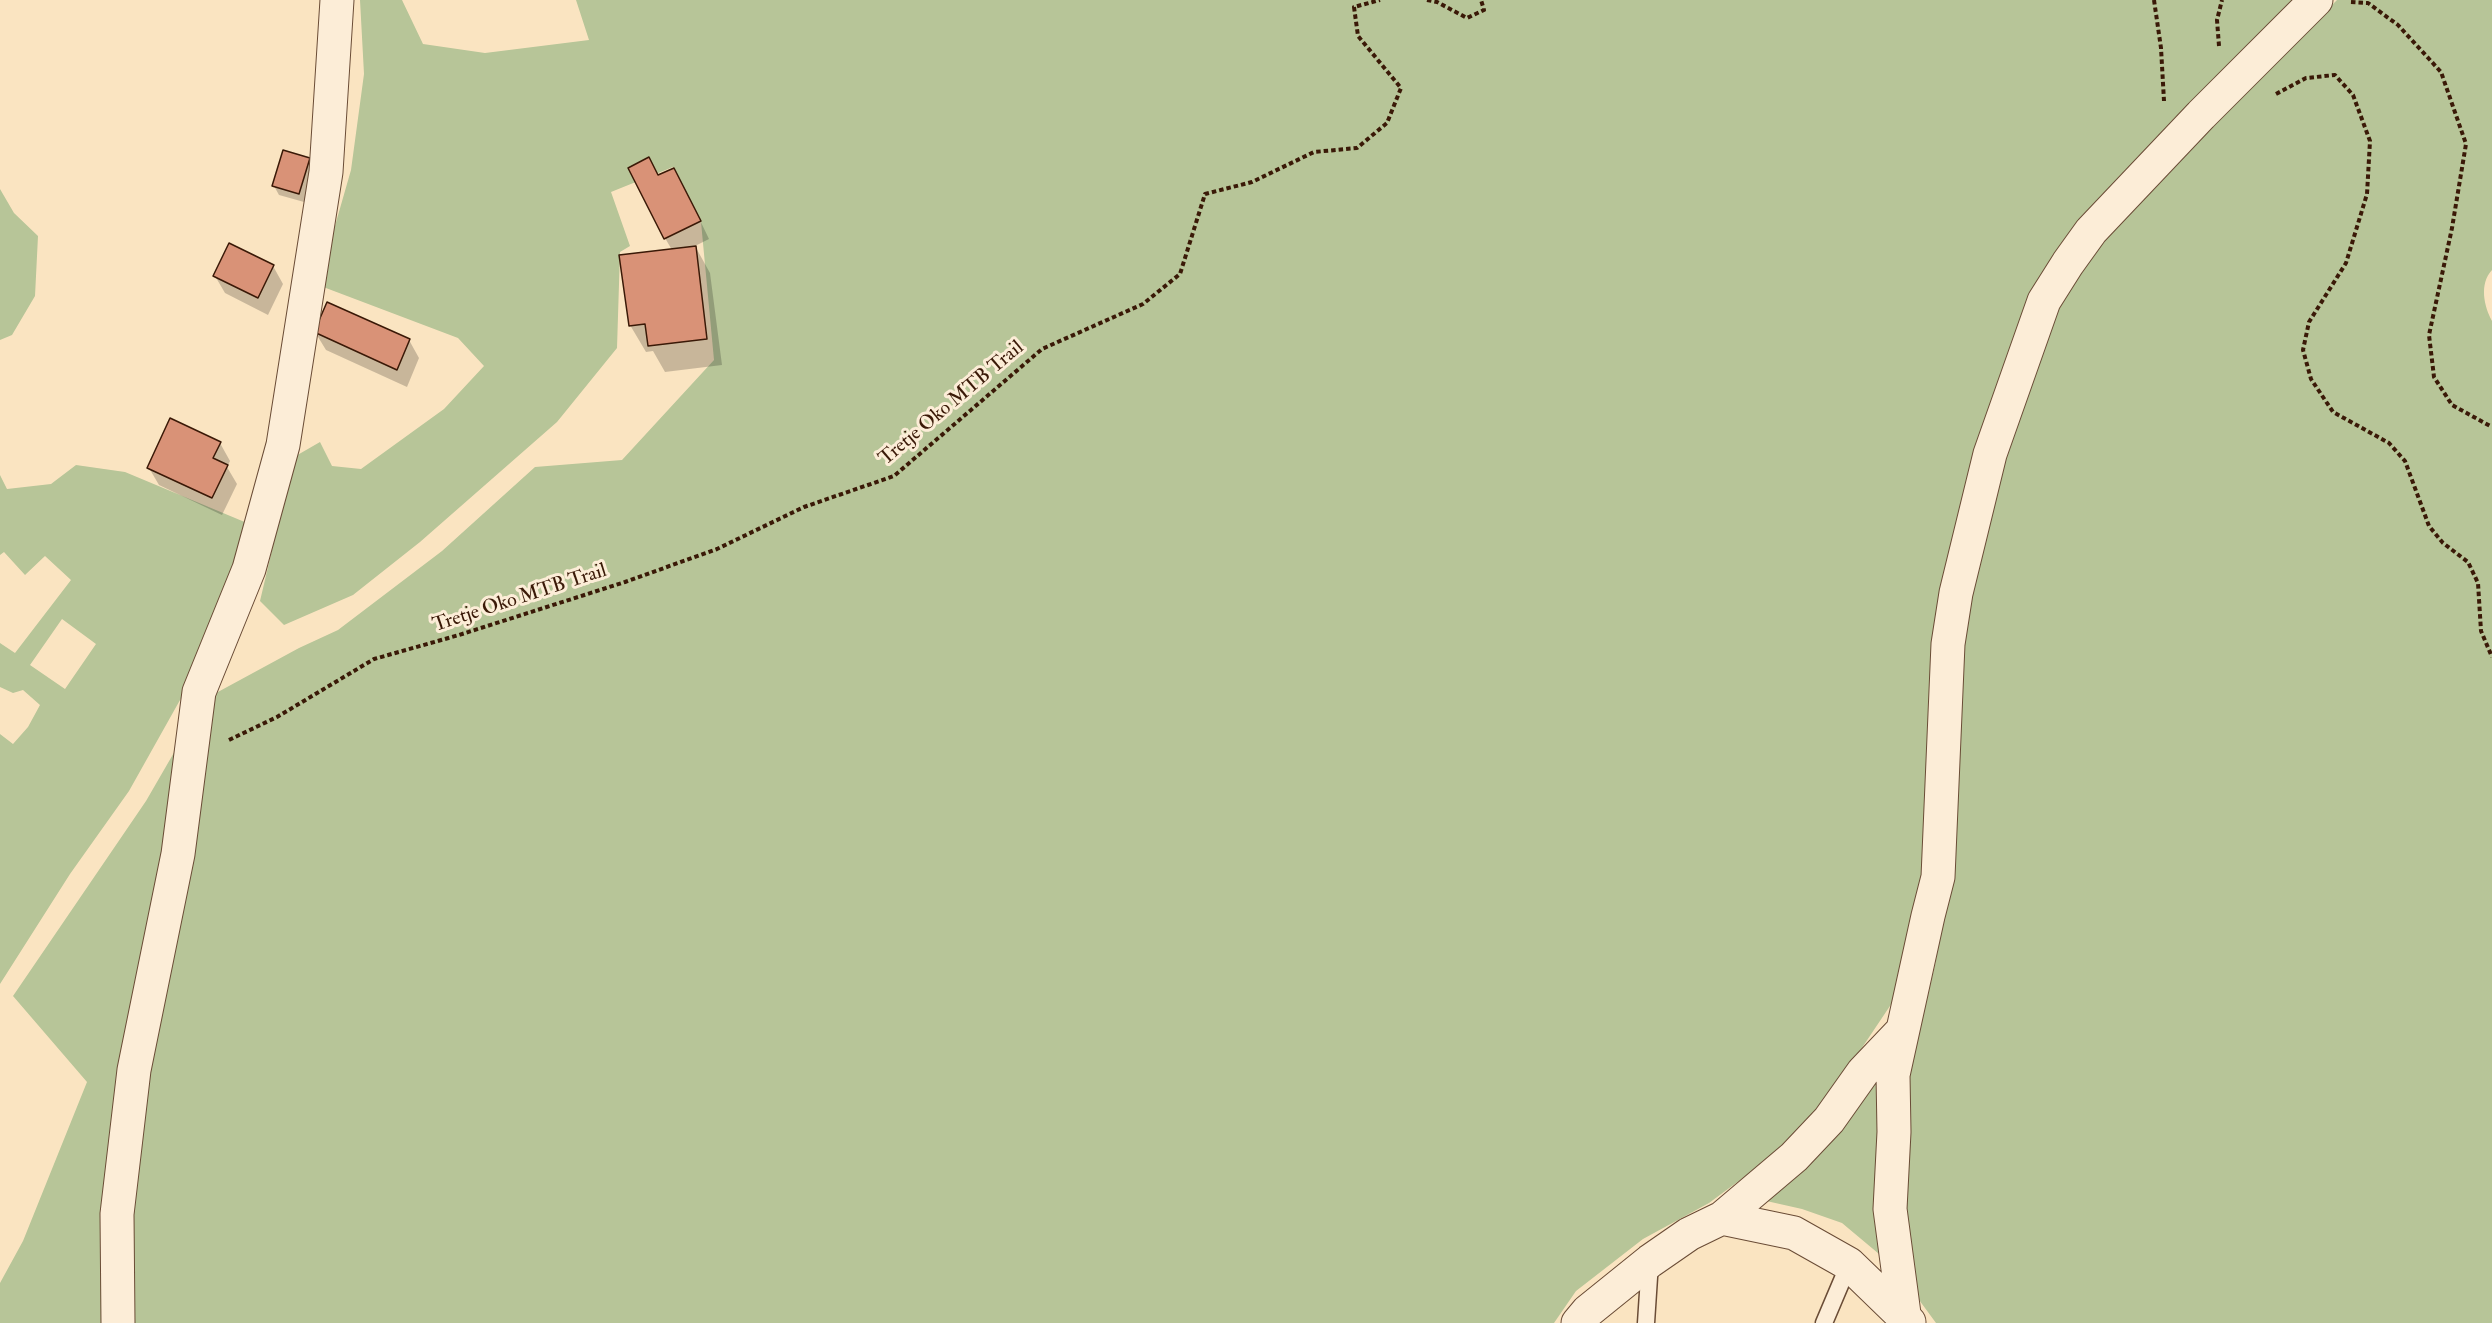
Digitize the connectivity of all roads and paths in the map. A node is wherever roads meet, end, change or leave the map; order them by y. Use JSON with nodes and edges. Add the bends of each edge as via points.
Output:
{"nodes":[{"id":1,"x":337,"y":0,"type":"edge"},
{"id":2,"x":1380,"y":0,"type":"edge"},
{"id":3,"x":1427,"y":0,"type":"edge"},
{"id":4,"x":1481,"y":0,"type":"edge"},
{"id":5,"x":2154,"y":0,"type":"edge"},
{"id":6,"x":2316,"y":0,"type":"edge"},
{"id":7,"x":2348,"y":2,"type":"dead end"},
{"id":8,"x":2223,"y":93,"type":"junction"},
{"id":9,"x":2166,"y":152,"type":"junction"},
{"id":10,"x":2492,"y":427,"type":"edge"},
{"id":11,"x":2492,"y":657,"type":"edge"},
{"id":12,"x":190,"y":758,"type":"junction"},
{"id":13,"x":1904,"y":1029,"type":"junction"},
{"id":14,"x":1722,"y":1218,"type":"junction"},
{"id":15,"x":1650,"y":1261,"type":"junction"},
{"id":16,"x":1849,"y":1264,"type":"junction"},
{"id":17,"x":1907,"y":1319,"type":"edge"},
{"id":18,"x":118,"y":1323,"type":"edge"},
{"id":19,"x":1578,"y":1323,"type":"edge"},
{"id":20,"x":1646,"y":1323,"type":"edge"},
{"id":21,"x":1824,"y":1323,"type":"edge"}],
"edges":[{"from":1,"to":12,"type":"street","via":[[326,172],[283,445],[249,569],[199,692]]},
{"from":2,"to":12,"type":"path","name":"Tretje Oko MTB Trail","via":[[1354,7],[1358,36],[1401,88],[1387,123],[1357,148],[1314,152],[1252,182],[1205,194],[1180,274],[1143,304],[1042,349],[894,476],[804,507],[717,549],[625,582],[374,659],[278,717]]},
{"from":3,"to":4,"type":"path","via":[[1467,18],[1484,10]]},
{"from":5,"to":9,"type":"path","via":[[2161,48]]},
{"from":6,"to":8,"type":"street"},
{"from":7,"to":10,"type":"path","via":[[2368,3],[2398,25],[2441,72],[2466,144],[2430,335],[2434,377],[2452,405]]},
{"from":8,"to":9,"type":"street"},
{"from":8,"to":11,"type":"path","via":[[2264,100],[2306,78],[2335,75],[2353,95],[2370,141],[2367,194],[2346,263],[2309,322],[2302,350],[2311,379],[2333,412],[2389,443],[2405,461],[2429,526],[2468,562],[2478,583],[2481,631]]},
{"from":9,"to":13,"type":"street","via":[[2091,231],[2044,301],[1990,454],[1956,592],[1948,644],[1938,877]]},
{"from":12,"to":18,"type":"street","via":[[178,854],[134,1070],[117,1214]]},
{"from":13,"to":14,"type":"street","via":[[1863,1072],[1829,1120],[1794,1157]]},
{"from":13,"to":17,"type":"street","via":[[1893,1075],[1890,1209]]},
{"from":14,"to":15,"type":"street","via":[[1689,1234]]},
{"from":14,"to":16,"type":"street","via":[[1794,1233]]},
{"from":15,"to":19,"type":"street"},
{"from":15,"to":20,"type":"lane"},
{"from":16,"to":17,"type":"street"},
{"from":16,"to":21,"type":"lane"}]}
